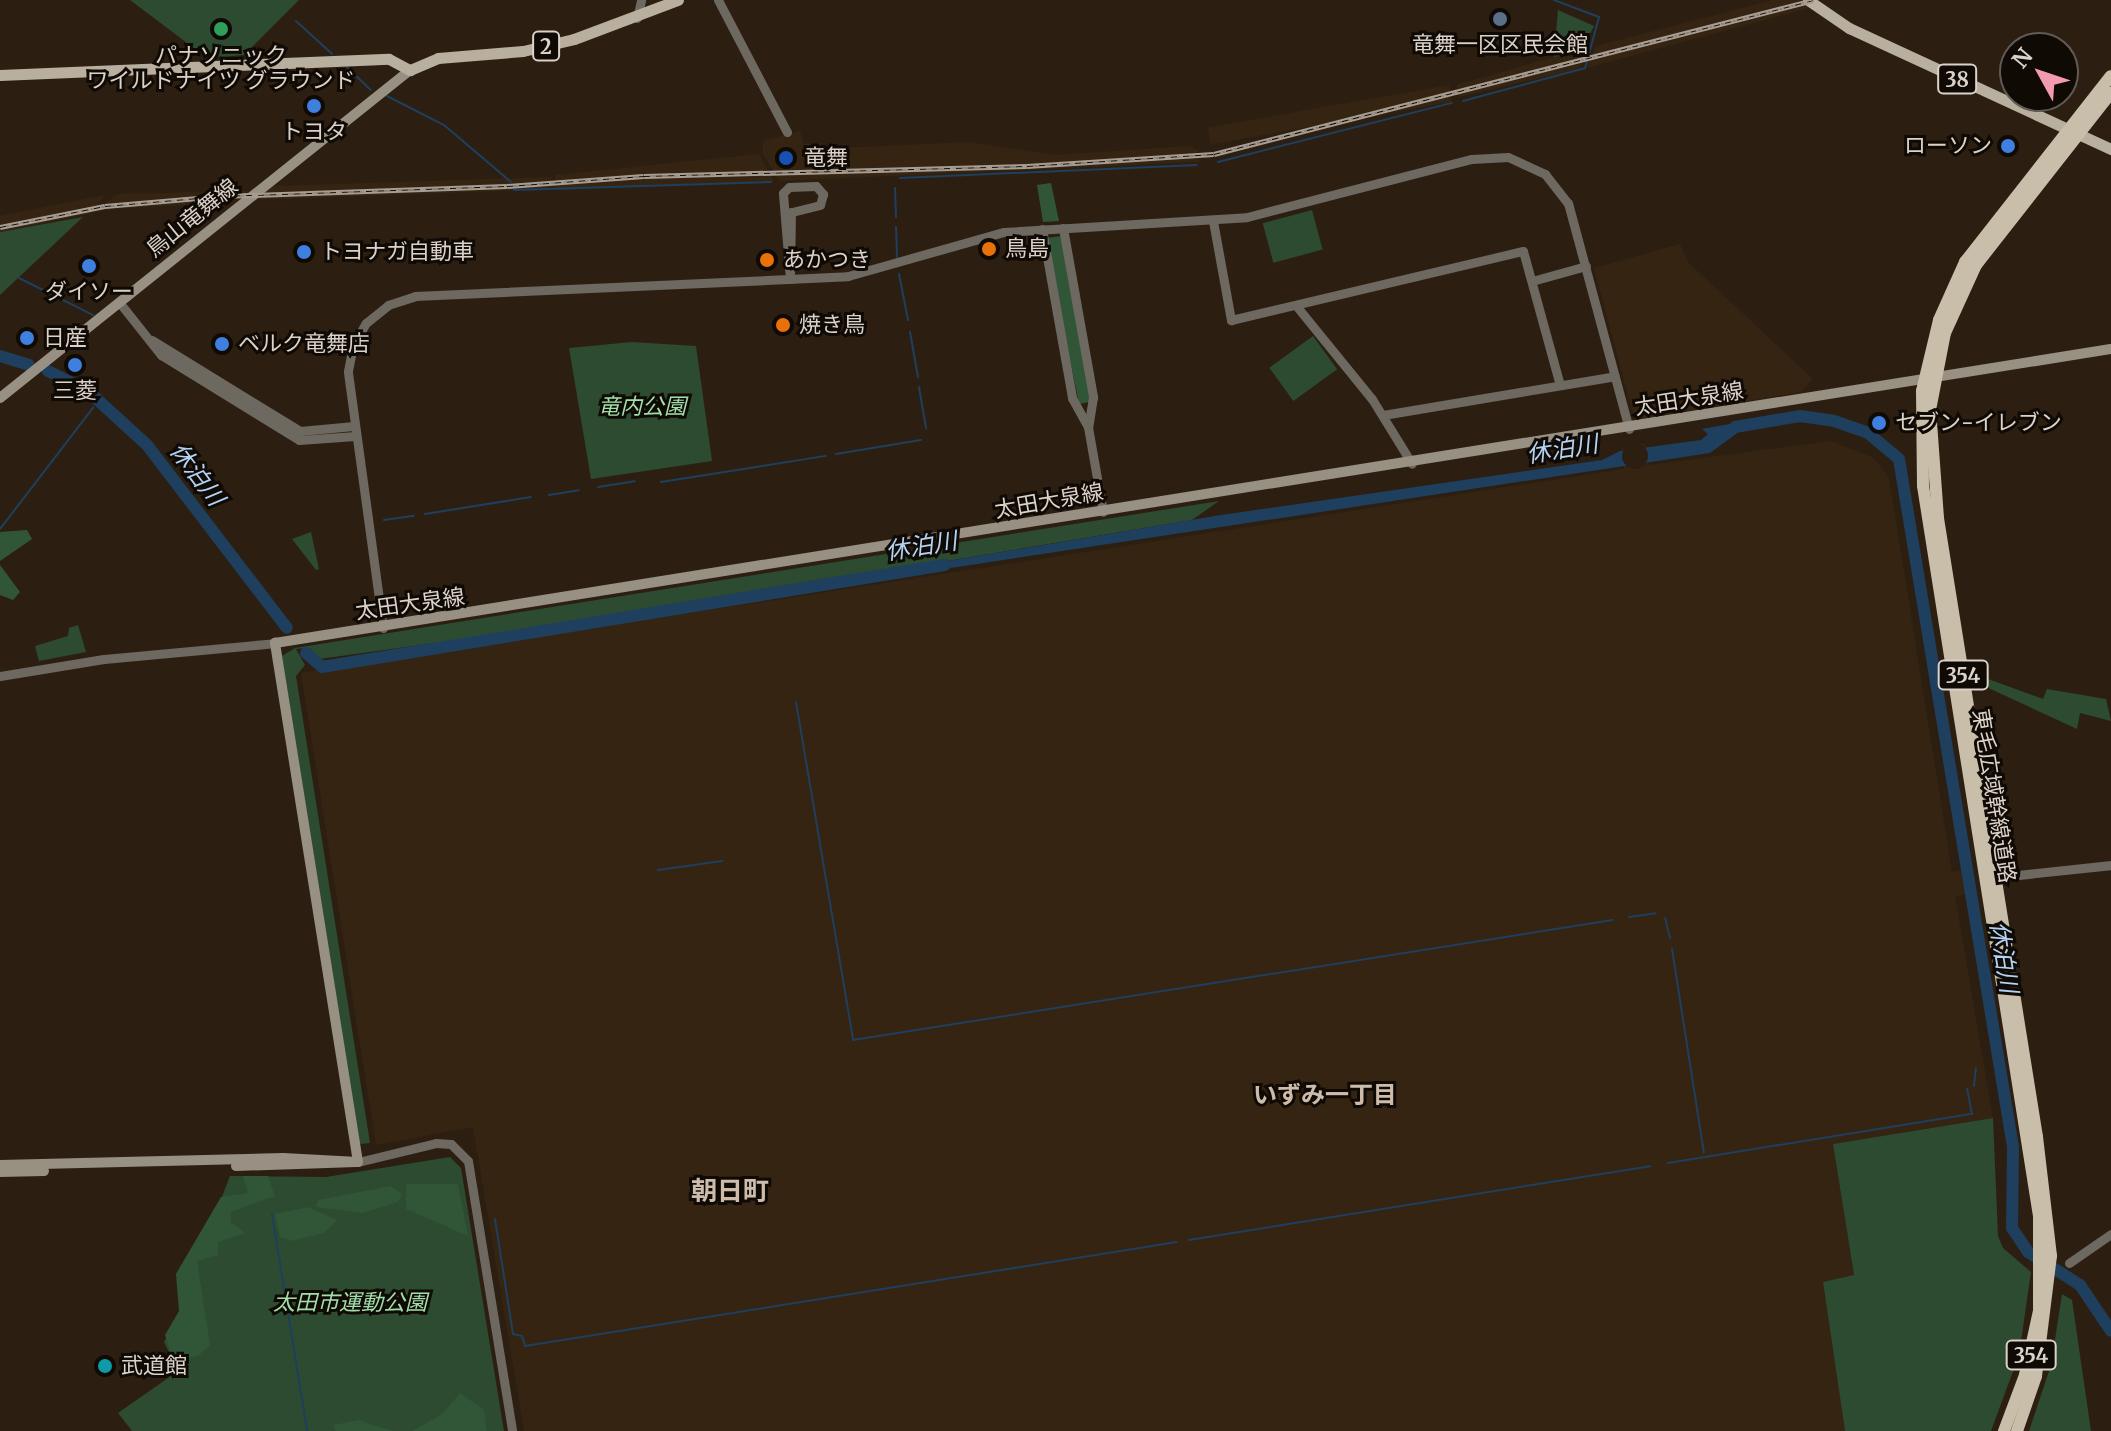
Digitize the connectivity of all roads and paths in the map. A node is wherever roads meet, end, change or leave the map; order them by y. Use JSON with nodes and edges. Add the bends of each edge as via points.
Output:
{"nodes":[{"id":1,"x":641,"y":0,"type":"edge"},
{"id":2,"x":678,"y":0,"type":"edge"},
{"id":3,"x":718,"y":0,"type":"edge"},
{"id":4,"x":1808,"y":0,"type":"edge"},
{"id":5,"x":637,"y":18,"type":"junction"},
{"id":6,"x":410,"y":70,"type":"junction"},
{"id":7,"x":0,"y":75,"type":"edge"},
{"id":8,"x":2111,"y":76,"type":"edge"},
{"id":9,"x":2111,"y":93,"type":"edge"},
{"id":10,"x":787,"y":132,"type":"dead end"},
{"id":11,"x":2073,"y":132,"type":"junction"},
{"id":12,"x":2111,"y":149,"type":"edge"},
{"id":13,"x":1213,"y":221,"type":"junction"},
{"id":14,"x":1063,"y":228,"type":"junction"},
{"id":15,"x":1042,"y":229,"type":"junction"},
{"id":16,"x":1586,"y":266,"type":"junction"},
{"id":17,"x":790,"y":279,"type":"junction"},
{"id":18,"x":1532,"y":281,"type":"junction"},
{"id":19,"x":119,"y":302,"type":"junction"},
{"id":20,"x":1298,"y":308,"type":"junction"},
{"id":21,"x":2111,"y":349,"type":"edge"},
{"id":22,"x":1615,"y":376,"type":"junction"},
{"id":23,"x":1928,"y":381,"type":"junction"},
{"id":24,"x":1560,"y":385,"type":"junction"},
{"id":25,"x":0,"y":398,"type":"edge"},
{"id":26,"x":1383,"y":415,"type":"junction"},
{"id":27,"x":1088,"y":427,"type":"junction"},
{"id":28,"x":1629,"y":429,"type":"junction"},
{"id":29,"x":354,"y":431,"type":"junction"},
{"id":30,"x":1412,"y":464,"type":"junction"},
{"id":31,"x":1103,"y":512,"type":"junction"},
{"id":32,"x":383,"y":628,"type":"junction"},
{"id":33,"x":275,"y":643,"type":"junction"},
{"id":34,"x":0,"y":676,"type":"edge"},
{"id":35,"x":2111,"y":865,"type":"edge"},
{"id":36,"x":1991,"y":878,"type":"junction"},
{"id":37,"x":358,"y":1162,"type":"junction"},
{"id":38,"x":0,"y":1165,"type":"edge"},
{"id":39,"x":0,"y":1172,"type":"edge"},
{"id":40,"x":2111,"y":1234,"type":"edge"},
{"id":41,"x":2069,"y":1263,"type":"dead end"},
{"id":42,"x":2046,"y":1278,"type":"junction"},
{"id":43,"x":512,"y":1431,"type":"edge"},
{"id":44,"x":2004,"y":1431,"type":"edge"},
{"id":45,"x":2017,"y":1431,"type":"edge"}],
"edges":[{"from":1,"to":5,"type":"street"},
{"from":2,"to":5,"type":"main road","number":"2"},
{"from":3,"to":10,"type":"street"},
{"from":4,"to":11,"type":"main road","number":"38","via":[[1849,28]]},
{"from":5,"to":6,"type":"main road","number":"2","via":[[550,45],[438,58]]},
{"from":6,"to":7,"type":"main road","via":[[389,59]]},
{"from":6,"to":19,"type":"main road","name":"鳥山竜舞線"},
{"from":8,"to":11,"type":"highway","name":"東毛広域幹線道路","number":"354"},
{"from":9,"to":11,"type":"highway","name":"東毛広域幹線道路","number":"354"},
{"from":11,"to":12,"type":"main road","number":"38"},
{"from":11,"to":23,"type":"highway","name":"東毛広域幹線道路","number":"354","via":[[1976,265]]},
{"from":13,"to":14,"type":"street"},
{"from":13,"to":16,"type":"street","via":[[1283,210],[1472,159],[1508,157],[1538,169],[1562,192]]},
{"from":13,"to":20,"type":"street","via":[[1231,320]]},
{"from":14,"to":15,"type":"street"},
{"from":14,"to":27,"type":"street","via":[[1093,397]]},
{"from":15,"to":17,"type":"street","via":[[978,238],[879,270]]},
{"from":15,"to":27,"type":"street","via":[[1072,398]]},
{"from":16,"to":18,"type":"street"},
{"from":16,"to":22,"type":"street"},
{"from":17,"to":17,"type":"street","via":[[783,193],[789,187],[821,187],[822,204],[791,212]]},
{"from":17,"to":29,"type":"street","via":[[396,300],[366,323],[353,346],[348,371]]},
{"from":18,"to":20,"type":"street","via":[[1523,251]]},
{"from":18,"to":24,"type":"street"},
{"from":19,"to":25,"type":"main road","name":"鳥山竜舞線"},
{"from":19,"to":29,"type":"street","via":[[164,358],[299,440]]},
{"from":20,"to":26,"type":"street"},
{"from":21,"to":23,"type":"main road","name":"太田大泉線"},
{"from":22,"to":24,"type":"street"},
{"from":22,"to":28,"type":"street"},
{"from":23,"to":28,"type":"main road","name":"太田大泉線"},
{"from":23,"to":36,"type":"highway","name":"東毛広域幹線道路","number":"354","via":[[1931,471]]},
{"from":24,"to":26,"type":"street"},
{"from":26,"to":30,"type":"street"},
{"from":27,"to":31,"type":"street"},
{"from":28,"to":30,"type":"main road","name":"太田大泉線"},
{"from":29,"to":32,"type":"street"},
{"from":30,"to":31,"type":"main road","name":"太田大泉線"},
{"from":31,"to":32,"type":"main road","name":"太田大泉線"},
{"from":32,"to":33,"type":"main road","name":"太田大泉線"},
{"from":33,"to":34,"type":"street"},
{"from":33,"to":37,"type":"main road"},
{"from":35,"to":36,"type":"street"},
{"from":36,"to":42,"type":"highway","name":"東毛広域幹線道路","number":"354"},
{"from":37,"to":38,"type":"main road","via":[[297,1157]]},
{"from":37,"to":39,"type":"main road"},
{"from":37,"to":43,"type":"street","via":[[436,1143],[451,1144],[468,1161]]},
{"from":40,"to":41,"type":"street"},
{"from":42,"to":44,"type":"highway","name":"東毛広域幹線道路","number":"354","via":[[2033,1344]]},
{"from":42,"to":45,"type":"highway","name":"東毛広域幹線道路","number":"354","via":[[2036,1376]]}]}
